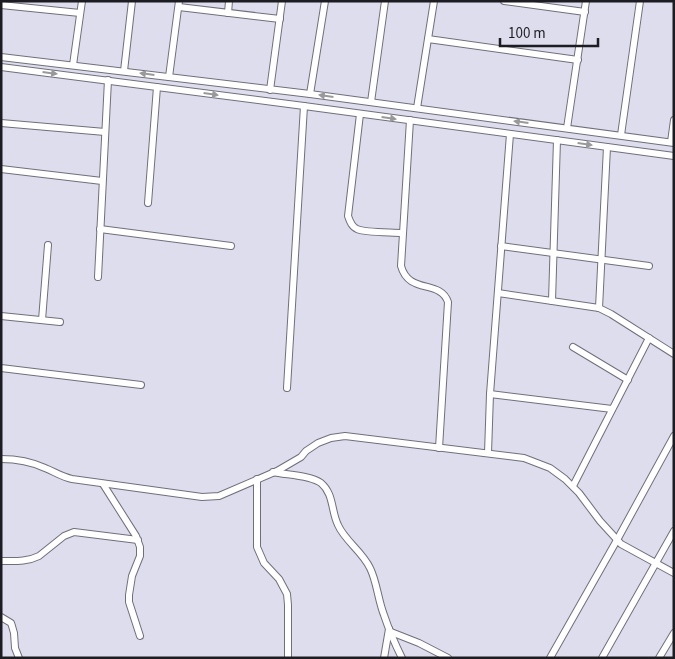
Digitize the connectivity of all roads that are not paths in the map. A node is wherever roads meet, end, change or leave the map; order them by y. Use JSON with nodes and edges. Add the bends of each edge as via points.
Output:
{"nodes":[{"id":1,"x":82,"y":1,"type":"edge"},
{"id":2,"x":132,"y":1,"type":"edge"},
{"id":3,"x":230,"y":1,"type":"edge"},
{"id":4,"x":282,"y":1,"type":"edge"},
{"id":5,"x":325,"y":1,"type":"edge"},
{"id":6,"x":385,"y":1,"type":"edge"},
{"id":7,"x":434,"y":1,"type":"edge"},
{"id":8,"x":504,"y":1,"type":"edge"},
{"id":9,"x":586,"y":1,"type":"edge"},
{"id":10,"x":640,"y":1,"type":"edge"},
{"id":11,"x":531,"y":3,"type":"edge"},
{"id":12,"x":179,"y":4,"type":"edge"},
{"id":13,"x":1,"y":5,"type":"edge"},
{"id":14,"x":585,"y":12,"type":"junction"},
{"id":15,"x":80,"y":13,"type":"junction"},
{"id":16,"x":228,"y":13,"type":"junction"},
{"id":17,"x":280,"y":19,"type":"junction"},
{"id":18,"x":428,"y":39,"type":"junction"},
{"id":19,"x":1,"y":56,"type":"edge"},
{"id":20,"x":578,"y":60,"type":"junction"},
{"id":21,"x":73,"y":65,"type":"junction"},
{"id":22,"x":1,"y":67,"type":"edge"},
{"id":23,"x":124,"y":71,"type":"junction"},
{"id":24,"x":169,"y":77,"type":"junction"},
{"id":25,"x":108,"y":80,"type":"junction"},
{"id":26,"x":193,"y":80,"type":"junction"},
{"id":27,"x":157,"y":87,"type":"junction"},
{"id":28,"x":270,"y":90,"type":"junction"},
{"id":29,"x":192,"y":92,"type":"junction"},
{"id":30,"x":310,"y":94,"type":"junction"},
{"id":31,"x":371,"y":102,"type":"junction"},
{"id":32,"x":304,"y":106,"type":"junction"},
{"id":33,"x":417,"y":108,"type":"junction"},
{"id":34,"x":441,"y":112,"type":"junction"},
{"id":35,"x":360,"y":114,"type":"junction"},
{"id":36,"x":410,"y":120,"type":"junction"},
{"id":37,"x":674,"y":120,"type":"edge"},
{"id":38,"x":1,"y":123,"type":"edge"},
{"id":39,"x":439,"y":124,"type":"junction"},
{"id":40,"x":568,"y":128,"type":"junction"},
{"id":41,"x":105,"y":132,"type":"junction"},
{"id":42,"x":510,"y":134,"type":"junction"},
{"id":43,"x":621,"y":135,"type":"junction"},
{"id":44,"x":557,"y":140,"type":"junction"},
{"id":45,"x":672,"y":143,"type":"edge"},
{"id":46,"x":607,"y":147,"type":"junction"},
{"id":47,"x":674,"y":156,"type":"edge"},
{"id":48,"x":1,"y":169,"type":"edge"},
{"id":49,"x":102,"y":181,"type":"junction"},
{"id":50,"x":148,"y":203,"type":"dead end"},
{"id":51,"x":100,"y":229,"type":"junction"},
{"id":52,"x":402,"y":233,"type":"junction"},
{"id":53,"x":48,"y":245,"type":"dead end"},
{"id":54,"x":231,"y":246,"type":"dead end"},
{"id":55,"x":501,"y":246,"type":"junction"},
{"id":56,"x":553,"y":253,"type":"junction"},
{"id":57,"x":602,"y":260,"type":"junction"},
{"id":58,"x":649,"y":266,"type":"dead end"},
{"id":59,"x":98,"y":277,"type":"dead end"},
{"id":60,"x":498,"y":293,"type":"junction"},
{"id":61,"x":552,"y":301,"type":"junction"},
{"id":62,"x":600,"y":308,"type":"junction"},
{"id":63,"x":1,"y":316,"type":"edge"},
{"id":64,"x":42,"y":320,"type":"junction"},
{"id":65,"x":60,"y":322,"type":"dead end"},
{"id":66,"x":649,"y":338,"type":"junction"},
{"id":67,"x":573,"y":347,"type":"dead end"},
{"id":68,"x":674,"y":354,"type":"edge"},
{"id":69,"x":1,"y":368,"type":"edge"},
{"id":70,"x":628,"y":380,"type":"junction"},
{"id":71,"x":141,"y":385,"type":"dead end"},
{"id":72,"x":287,"y":388,"type":"dead end"},
{"id":73,"x":490,"y":394,"type":"junction"},
{"id":74,"x":612,"y":409,"type":"junction"},
{"id":75,"x":674,"y":436,"type":"edge"},
{"id":76,"x":440,"y":448,"type":"junction"},
{"id":77,"x":488,"y":453,"type":"junction"},
{"id":78,"x":1,"y":459,"type":"edge"},
{"id":79,"x":272,"y":472,"type":"junction"},
{"id":80,"x":257,"y":479,"type":"junction"},
{"id":81,"x":103,"y":484,"type":"junction"},
{"id":82,"x":573,"y":486,"type":"junction"},
{"id":83,"x":674,"y":531,"type":"edge"},
{"id":84,"x":138,"y":540,"type":"junction"},
{"id":85,"x":617,"y":540,"type":"junction"},
{"id":86,"x":1,"y":561,"type":"edge"},
{"id":87,"x":656,"y":563,"type":"junction"},
{"id":88,"x":674,"y":573,"type":"edge"},
{"id":89,"x":1,"y":617,"type":"edge"},
{"id":90,"x":390,"y":630,"type":"junction"},
{"id":91,"x":674,"y":633,"type":"edge"},
{"id":92,"x":140,"y":636,"type":"dead end"},
{"id":93,"x":19,"y":658,"type":"edge"},
{"id":94,"x":288,"y":658,"type":"edge"},
{"id":95,"x":384,"y":658,"type":"edge"},
{"id":96,"x":402,"y":658,"type":"edge"},
{"id":97,"x":448,"y":658,"type":"edge"},
{"id":98,"x":550,"y":658,"type":"edge"},
{"id":99,"x":602,"y":658,"type":"edge"},
{"id":100,"x":659,"y":658,"type":"edge"}],
"edges":[{"from":1,"to":15,"type":"street"},
{"from":2,"to":23,"type":"street"},
{"from":3,"to":16,"type":"street"},
{"from":4,"to":17,"type":"street"},
{"from":5,"to":30,"type":"street"},
{"from":6,"to":31,"type":"street"},
{"from":7,"to":18,"type":"street"},
{"from":8,"to":11,"type":"street"},
{"from":9,"to":14,"type":"street"},
{"from":10,"to":43,"type":"street"},
{"from":11,"to":14,"type":"street"},
{"from":12,"to":16,"type":"street"},
{"from":12,"to":24,"type":"street"},
{"from":13,"to":15,"type":"street"},
{"from":14,"to":20,"type":"street"},
{"from":15,"to":21,"type":"street"},
{"from":16,"to":17,"type":"street"},
{"from":17,"to":28,"type":"street"},
{"from":18,"to":20,"type":"street"},
{"from":18,"to":33,"type":"street"},
{"from":19,"to":21,"type":"street"},
{"from":20,"to":40,"type":"street"},
{"from":21,"to":23,"type":"street"},
{"from":22,"to":25,"type":"street","one_way":true},
{"from":24,"to":23,"type":"street","one_way":true},
{"from":24,"to":26,"type":"street"},
{"from":25,"to":27,"type":"street"},
{"from":25,"to":41,"type":"street"},
{"from":26,"to":28,"type":"street"},
{"from":26,"to":29,"type":"street"},
{"from":27,"to":29,"type":"street"},
{"from":27,"to":50,"type":"street"},
{"from":28,"to":30,"type":"street"},
{"from":29,"to":32,"type":"street","one_way":true},
{"from":31,"to":30,"type":"street","one_way":true},
{"from":31,"to":33,"type":"street"},
{"from":32,"to":35,"type":"street"},
{"from":32,"to":72,"type":"street"},
{"from":33,"to":34,"type":"street"},
{"from":34,"to":39,"type":"street"},
{"from":40,"to":34,"type":"street","one_way":true},
{"from":35,"to":36,"type":"street","one_way":true},
{"from":35,"to":52,"type":"street","via":[[349,220],[360,230]]},
{"from":36,"to":39,"type":"street"},
{"from":36,"to":52,"type":"street"},
{"from":37,"to":45,"type":"street"},
{"from":38,"to":41,"type":"street"},
{"from":39,"to":42,"type":"street"},
{"from":40,"to":43,"type":"street"},
{"from":41,"to":49,"type":"street"},
{"from":42,"to":44,"type":"street"},
{"from":42,"to":55,"type":"street"},
{"from":43,"to":45,"type":"street"},
{"from":44,"to":46,"type":"street","one_way":true},
{"from":44,"to":56,"type":"street"},
{"from":46,"to":47,"type":"street"},
{"from":46,"to":57,"type":"street"},
{"from":48,"to":49,"type":"street"},
{"from":49,"to":51,"type":"street"},
{"from":51,"to":54,"type":"street"},
{"from":51,"to":59,"type":"street"},
{"from":52,"to":76,"type":"street","via":[[401,266],[405,276],[414,283],[441,291],[448,302]]},
{"from":53,"to":64,"type":"street"},
{"from":55,"to":56,"type":"street"},
{"from":55,"to":60,"type":"street"},
{"from":56,"to":57,"type":"street"},
{"from":56,"to":61,"type":"street"},
{"from":57,"to":58,"type":"street"},
{"from":57,"to":62,"type":"street"},
{"from":60,"to":61,"type":"street"},
{"from":60,"to":73,"type":"street"},
{"from":61,"to":62,"type":"street"},
{"from":62,"to":66,"type":"street"},
{"from":63,"to":64,"type":"street"},
{"from":64,"to":65,"type":"street"},
{"from":66,"to":68,"type":"street"},
{"from":66,"to":70,"type":"street"},
{"from":67,"to":70,"type":"street"},
{"from":69,"to":71,"type":"street"},
{"from":70,"to":74,"type":"street"},
{"from":73,"to":74,"type":"street"},
{"from":73,"to":77,"type":"street"},
{"from":74,"to":82,"type":"street"},
{"from":75,"to":85,"type":"street"},
{"from":76,"to":77,"type":"street"},
{"from":76,"to":79,"type":"street","via":[[345,436],[318,443],[301,457]]},
{"from":77,"to":82,"type":"street","via":[[533,460],[550,468]]},
{"from":78,"to":81,"type":"street","via":[[27,462],[66,478]]},
{"from":79,"to":80,"type":"street"},
{"from":79,"to":90,"type":"street","via":[[311,478],[328,491],[340,529],[369,565]]},
{"from":80,"to":81,"type":"street","via":[[219,496],[208,497]]},
{"from":80,"to":94,"type":"street","via":[[257,547],[286,594]]},
{"from":81,"to":84,"type":"street"},
{"from":82,"to":85,"type":"street"},
{"from":83,"to":87,"type":"street"},
{"from":84,"to":86,"type":"street","via":[[74,532],[35,558]]},
{"from":84,"to":92,"type":"street","via":[[140,556],[131,582],[129,602]]},
{"from":85,"to":87,"type":"street"},
{"from":85,"to":98,"type":"street"},
{"from":87,"to":88,"type":"street"},
{"from":87,"to":99,"type":"street"},
{"from":89,"to":93,"type":"street","via":[[12,626],[14,648]]},
{"from":90,"to":95,"type":"street"},
{"from":90,"to":96,"type":"street"},
{"from":90,"to":97,"type":"street"},
{"from":91,"to":100,"type":"street"}]}
